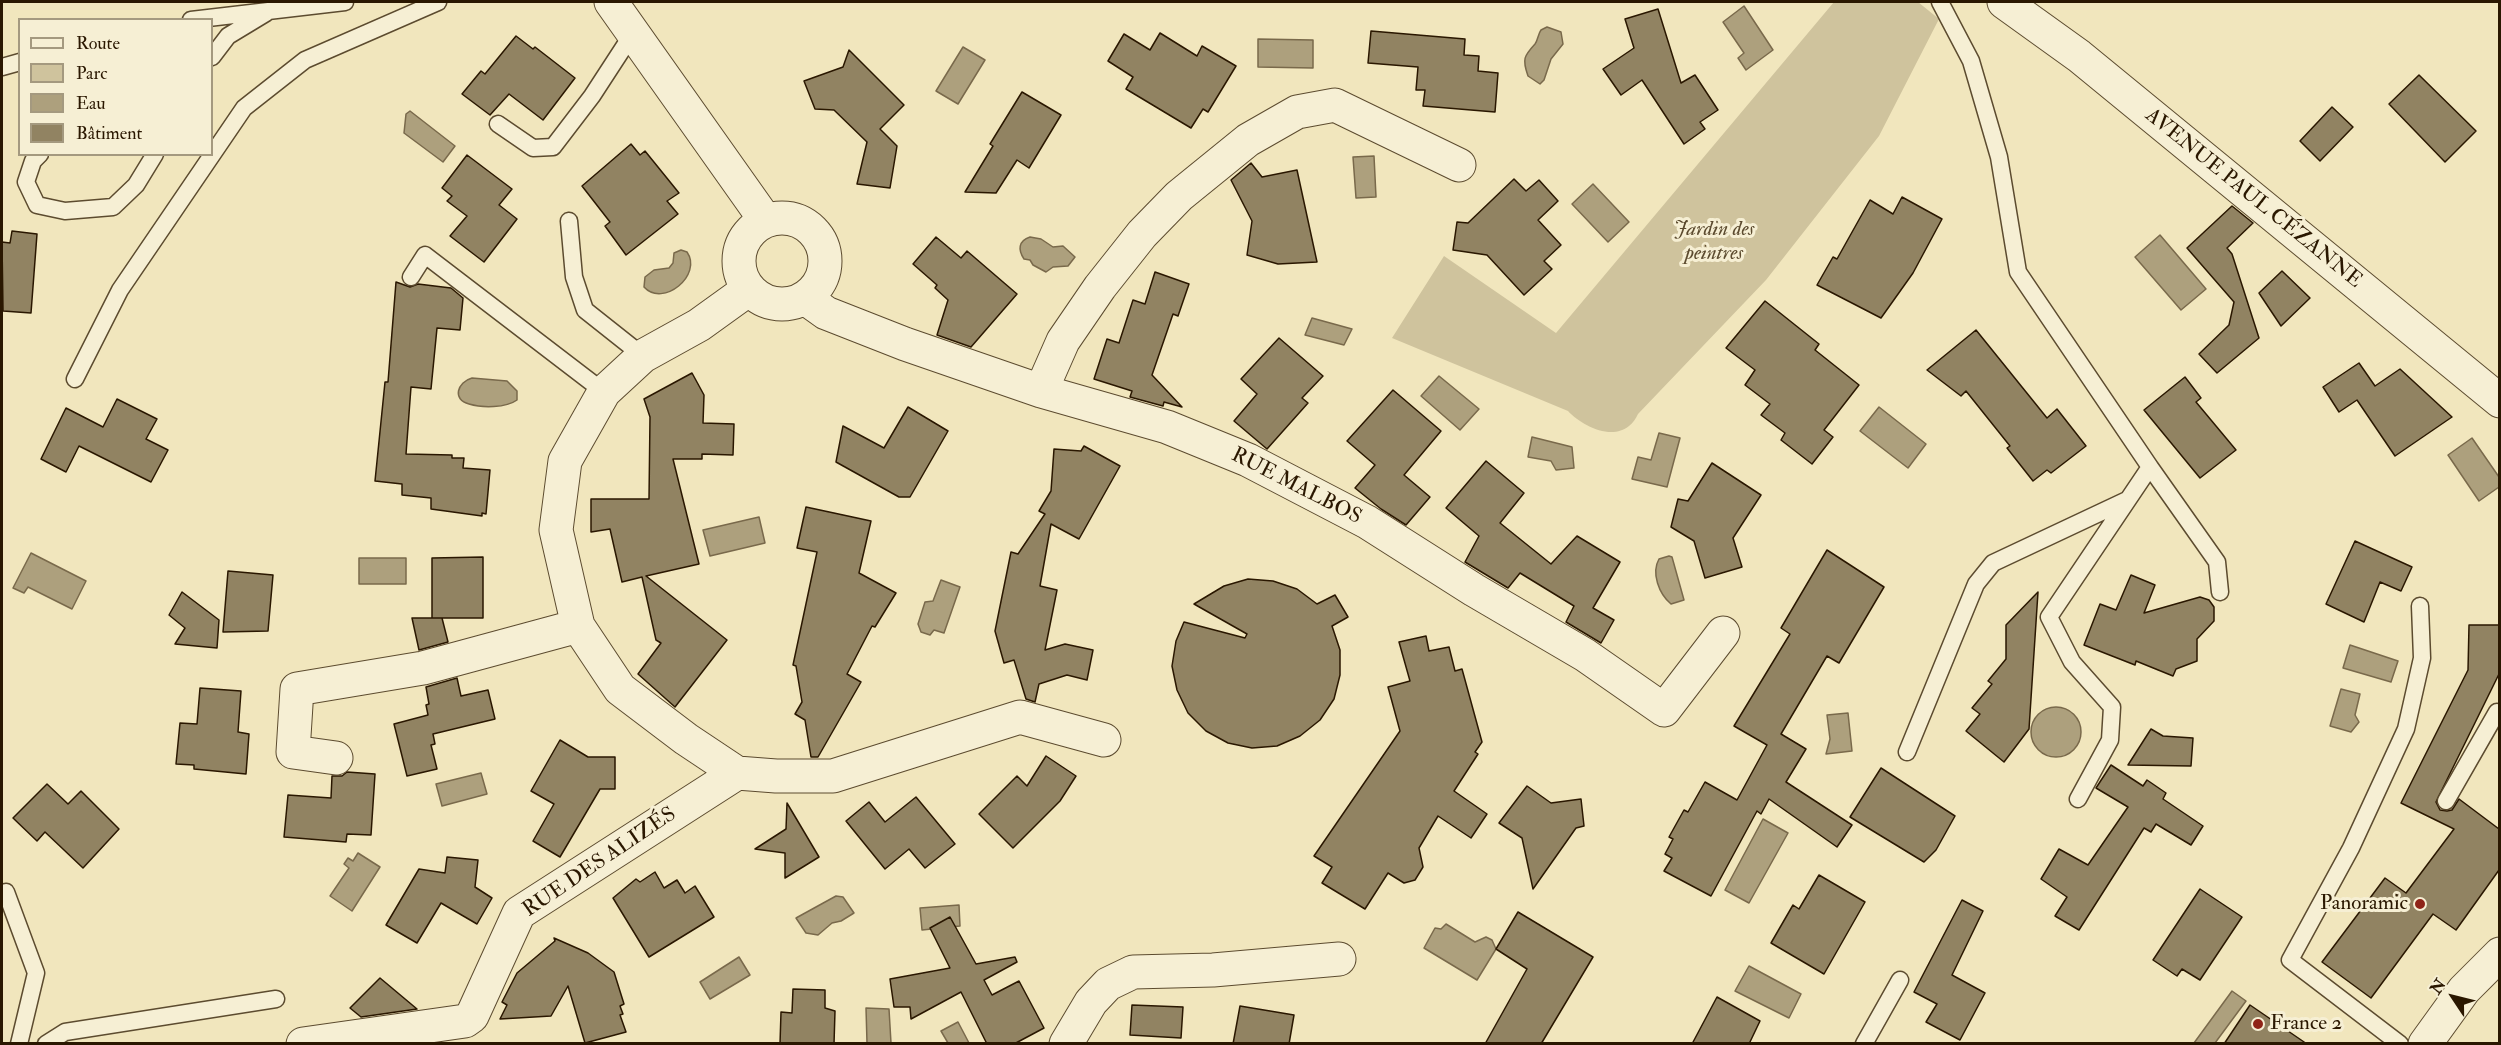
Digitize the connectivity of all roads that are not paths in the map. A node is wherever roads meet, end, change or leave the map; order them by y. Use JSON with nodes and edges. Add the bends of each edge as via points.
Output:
{"nodes":[{"id":1,"x":345,"y":2,"type":"edge"},
{"id":2,"x":438,"y":2,"type":"edge"},
{"id":3,"x":611,"y":2,"type":"edge"},
{"id":4,"x":1940,"y":2,"type":"edge"},
{"id":5,"x":2004,"y":2,"type":"edge"},
{"id":6,"x":271,"y":10,"type":"junction"},
{"id":7,"x":207,"y":18,"type":"edge"},
{"id":8,"x":633,"y":33,"type":"junction"},
{"id":9,"x":213,"y":56,"type":"edge"},
{"id":10,"x":18,"y":63,"type":"edge"},
{"id":11,"x":2,"y":67,"type":"edge"},
{"id":12,"x":498,"y":124,"type":"dead end"},
{"id":13,"x":213,"y":154,"type":"edge"},
{"id":14,"x":38,"y":156,"type":"edge"},
{"id":15,"x":154,"y":156,"type":"edge"},
{"id":16,"x":211,"y":156,"type":"edge"},
{"id":17,"x":1459,"y":165,"type":"dead end"},
{"id":18,"x":569,"y":221,"type":"dead end"},
{"id":19,"x":766,"y":221,"type":"junction"},
{"id":20,"x":411,"y":277,"type":"dead end"},
{"id":21,"x":749,"y":289,"type":"junction"},
{"id":22,"x":805,"y":298,"type":"junction"},
{"id":23,"x":644,"y":356,"type":"junction"},
{"id":24,"x":75,"y":379,"type":"dead end"},
{"id":25,"x":1041,"y":391,"type":"junction"},
{"id":26,"x":604,"y":392,"type":"junction"},
{"id":27,"x":2499,"y":401,"type":"edge"},
{"id":28,"x":2150,"y":467,"type":"junction"},
{"id":29,"x":2127,"y":500,"type":"junction"},
{"id":30,"x":2220,"y":592,"type":"dead end"},
{"id":31,"x":2420,"y":606,"type":"dead end"},
{"id":32,"x":578,"y":626,"type":"junction"},
{"id":33,"x":1723,"y":633,"type":"dead end"},
{"id":34,"x":2499,"y":713,"type":"edge"},
{"id":35,"x":1104,"y":740,"type":"dead end"},
{"id":36,"x":1907,"y":752,"type":"dead end"},
{"id":37,"x":336,"y":758,"type":"dead end"},
{"id":38,"x":737,"y":773,"type":"junction"},
{"id":39,"x":2078,"y":799,"type":"dead end"},
{"id":40,"x":2446,"y":801,"type":"dead end"},
{"id":41,"x":6,"y":892,"type":"dead end"},
{"id":42,"x":2498,"y":958,"type":"edge"},
{"id":43,"x":1339,"y":959,"type":"dead end"},
{"id":44,"x":1900,"y":980,"type":"dead end"},
{"id":45,"x":276,"y":999,"type":"dead end"},
{"id":46,"x":19,"y":1044,"type":"edge"},
{"id":47,"x":46,"y":1044,"type":"edge"},
{"id":48,"x":303,"y":1044,"type":"edge"},
{"id":49,"x":1066,"y":1044,"type":"edge"},
{"id":50,"x":1864,"y":1044,"type":"edge"},
{"id":51,"x":2400,"y":1044,"type":"edge"},
{"id":52,"x":2425,"y":1044,"type":"edge"}],
"edges":[{"from":1,"to":6,"type":"lane"},
{"from":2,"to":13,"type":"lane","via":[[305,60],[244,108]]},
{"from":3,"to":8,"type":"street"},
{"from":4,"to":28,"type":"lane","via":[[1971,61],[1999,157],[2018,272]]},
{"from":5,"to":27,"type":"street","name":"AVENUE PAUL CÉZANNE","via":[[2088,64]]},
{"from":6,"to":7,"type":"lane"},
{"from":6,"to":9,"type":"lane","via":[[228,36]]},
{"from":8,"to":12,"type":"lane","via":[[553,147],[533,148]]},
{"from":8,"to":19,"type":"street"},
{"from":10,"to":11,"type":"lane"},
{"from":14,"to":15,"type":"lane","via":[[26,182],[37,205],[65,211],[113,207],[136,185]]},
{"from":16,"to":24,"type":"lane","via":[[120,290]]},
{"from":17,"to":25,"type":"street","via":[[1335,105],[1297,112],[1248,140],[1179,196],[1142,234],[1063,340]]},
{"from":18,"to":23,"type":"lane","via":[[574,277],[585,310]]},
{"from":19,"to":21,"type":"street","via":[[745,238],[740,251],[742,278]]},
{"from":19,"to":22,"type":"street","via":[[785,218],[804,223],[821,242],[826,254],[825,267],[815,290]]},
{"from":20,"to":26,"type":"lane","via":[[425,255]]},
{"from":21,"to":22,"type":"street","via":[[770,303],[794,303]]},
{"from":21,"to":23,"type":"street","via":[[699,325]]},
{"from":22,"to":25,"type":"street","name":"RUE MALBOS","via":[[826,313],[904,344]]},
{"from":23,"to":26,"type":"street"},
{"from":25,"to":33,"type":"street","name":"RUE MALBOS","via":[[1167,428],[1248,460],[1367,522],[1585,655],[1664,710]]},
{"from":26,"to":32,"type":"street","via":[[565,461],[556,530]]},
{"from":28,"to":29,"type":"lane"},
{"from":28,"to":30,"type":"lane","via":[[2217,562]]},
{"from":29,"to":36,"type":"lane","via":[[1993,563],[1976,584]]},
{"from":29,"to":39,"type":"lane","via":[[2049,617],[2072,662],[2112,707],[2110,740]]},
{"from":31,"to":51,"type":"lane","via":[[2422,658],[2406,729],[2351,848],[2290,960]]},
{"from":32,"to":37,"type":"street","via":[[423,668],[297,689],[293,752]]},
{"from":32,"to":38,"type":"street","via":[[620,689]]},
{"from":34,"to":40,"type":"lane"},
{"from":35,"to":38,"type":"street","via":[[1020,717],[833,776]]},
{"from":38,"to":48,"type":"street","name":"RUE DES ALIZÉS","via":[[519,914],[472,1016],[465,1021]]},
{"from":41,"to":46,"type":"lane","via":[[36,972]]},
{"from":42,"to":52,"type":"street","via":[[2464,990]]},
{"from":43,"to":49,"type":"street","via":[[1213,970],[1133,972],[1108,984],[1091,1002]]},
{"from":44,"to":50,"type":"lane"},
{"from":45,"to":47,"type":"lane","via":[[75,1030]]}]}
